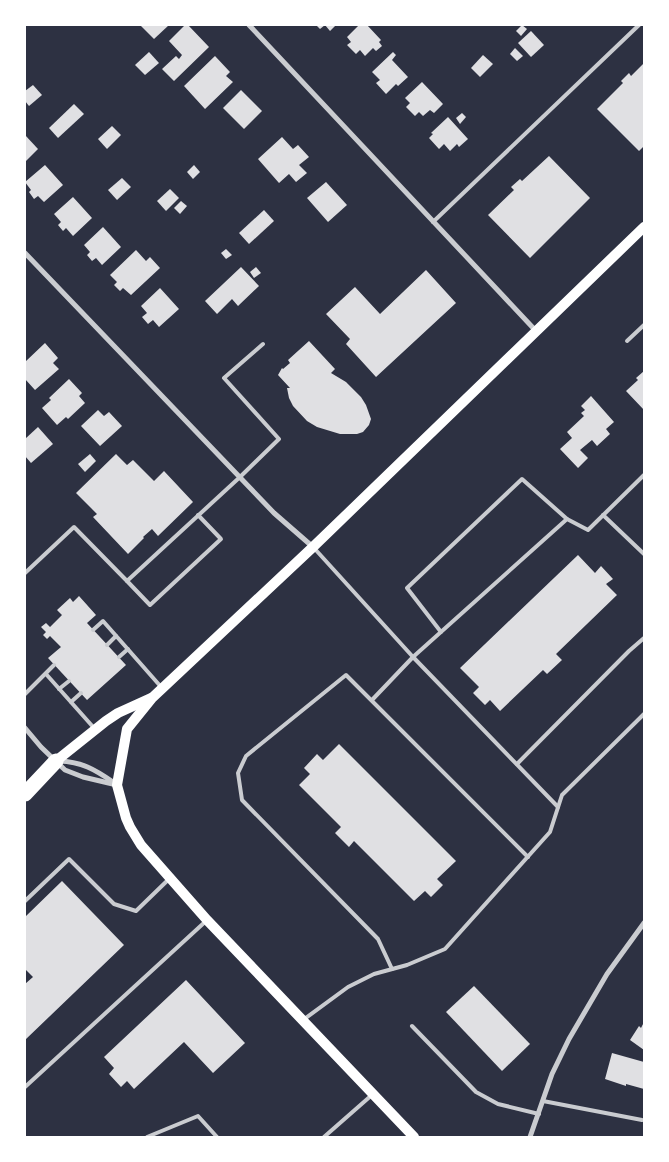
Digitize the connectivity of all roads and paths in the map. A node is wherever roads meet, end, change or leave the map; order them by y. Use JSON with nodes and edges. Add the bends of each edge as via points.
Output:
{"nodes":[{"id":1,"x":249,"y":25,"type":"edge"},
{"id":2,"x":639,"y":25,"type":"edge"},
{"id":3,"x":434,"y":222,"type":"junction"},
{"id":4,"x":644,"y":227,"type":"edge"},
{"id":5,"x":25,"y":252,"type":"edge"},
{"id":6,"x":644,"y":325,"type":"edge"},
{"id":7,"x":536,"y":332,"type":"junction"},
{"id":8,"x":627,"y":341,"type":"dead end"},
{"id":9,"x":263,"y":344,"type":"dead end"},
{"id":10,"x":644,"y":475,"type":"edge"},
{"id":11,"x":240,"y":478,"type":"junction"},
{"id":12,"x":198,"y":515,"type":"junction"},
{"id":13,"x":603,"y":515,"type":"junction"},
{"id":14,"x":567,"y":519,"type":"junction"},
{"id":15,"x":313,"y":547,"type":"junction"},
{"id":16,"x":644,"y":554,"type":"edge"},
{"id":17,"x":25,"y":573,"type":"edge"},
{"id":18,"x":127,"y":581,"type":"junction"},
{"id":19,"x":93,"y":630,"type":"dead end"},
{"id":20,"x":442,"y":632,"type":"junction"},
{"id":21,"x":116,"y":636,"type":"junction"},
{"id":22,"x":644,"y":638,"type":"edge"},
{"id":23,"x":107,"y":644,"type":"dead end"},
{"id":24,"x":128,"y":649,"type":"junction"},
{"id":25,"x":413,"y":657,"type":"junction"},
{"id":26,"x":119,"y":658,"type":"dead end"},
{"id":27,"x":54,"y":665,"type":"dead end"},
{"id":28,"x":46,"y":674,"type":"junction"},
{"id":29,"x":69,"y":681,"type":"dead end"},
{"id":30,"x":162,"y":688,"type":"junction"},
{"id":31,"x":60,"y":689,"type":"junction"},
{"id":32,"x":25,"y":694,"type":"edge"},
{"id":33,"x":81,"y":694,"type":"dead end"},
{"id":34,"x":152,"y":698,"type":"junction"},
{"id":35,"x":372,"y":700,"type":"junction"},
{"id":36,"x":71,"y":702,"type":"junction"},
{"id":37,"x":644,"y":714,"type":"edge"},
{"id":38,"x":25,"y":728,"type":"edge"},
{"id":39,"x":95,"y":729,"type":"junction"},
{"id":40,"x":56,"y":761,"type":"junction"},
{"id":41,"x":517,"y":764,"type":"junction"},
{"id":42,"x":117,"y":784,"type":"junction"},
{"id":43,"x":25,"y":794,"type":"edge"},
{"id":44,"x":558,"y":807,"type":"junction"},
{"id":45,"x":528,"y":857,"type":"junction"},
{"id":46,"x":170,"y":878,"type":"junction"},
{"id":47,"x":25,"y":901,"type":"edge"},
{"id":48,"x":207,"y":920,"type":"junction"},
{"id":49,"x":643,"y":926,"type":"edge"},
{"id":50,"x":392,"y":969,"type":"junction"},
{"id":51,"x":303,"y":1020,"type":"junction"},
{"id":52,"x":412,"y":1026,"type":"dead end"},
{"id":53,"x":25,"y":1087,"type":"edge"},
{"id":54,"x":373,"y":1094,"type":"junction"},
{"id":55,"x":543,"y":1101,"type":"junction"},
{"id":56,"x":539,"y":1114,"type":"junction"},
{"id":57,"x":642,"y":1120,"type":"dead end"},
{"id":58,"x":147,"y":1137,"type":"edge"},
{"id":59,"x":217,"y":1137,"type":"edge"},
{"id":60,"x":324,"y":1137,"type":"edge"},
{"id":61,"x":414,"y":1137,"type":"edge"},
{"id":62,"x":530,"y":1137,"type":"edge"}],
"edges":[{"from":1,"to":3,"type":"street"},
{"from":2,"to":3,"type":"lane"},
{"from":3,"to":7,"type":"street"},
{"from":4,"to":7,"type":"main road"},
{"from":5,"to":11,"type":"street"},
{"from":6,"to":8,"type":"lane"},
{"from":7,"to":15,"type":"main road"},
{"from":9,"to":11,"type":"lane","via":[[224,378],[279,438]]},
{"from":10,"to":13,"type":"lane"},
{"from":11,"to":12,"type":"lane"},
{"from":11,"to":15,"type":"street"},
{"from":12,"to":18,"type":"lane"},
{"from":12,"to":18,"type":"lane","via":[[221,539],[150,605]]},
{"from":13,"to":14,"type":"lane","via":[[588,530]]},
{"from":13,"to":16,"type":"lane"},
{"from":14,"to":20,"type":"lane"},
{"from":14,"to":20,"type":"lane","via":[[522,478],[407,588]]},
{"from":15,"to":25,"type":"lane"},
{"from":15,"to":30,"type":"main road"},
{"from":17,"to":18,"type":"lane","via":[[74,528]]},
{"from":19,"to":21,"type":"lane","via":[[103,621]]},
{"from":20,"to":25,"type":"lane"},
{"from":21,"to":23,"type":"lane"},
{"from":21,"to":24,"type":"lane"},
{"from":22,"to":41,"type":"lane"},
{"from":24,"to":26,"type":"lane"},
{"from":24,"to":30,"type":"lane"},
{"from":25,"to":35,"type":"lane"},
{"from":25,"to":41,"type":"lane"},
{"from":27,"to":28,"type":"lane"},
{"from":28,"to":31,"type":"lane"},
{"from":28,"to":32,"type":"lane"},
{"from":29,"to":31,"type":"lane"},
{"from":30,"to":34,"type":"main road"},
{"from":31,"to":36,"type":"lane"},
{"from":33,"to":36,"type":"lane"},
{"from":34,"to":39,"type":"main road","via":[[118,713]]},
{"from":34,"to":42,"type":"main road","via":[[127,729]]},
{"from":35,"to":45,"type":"lane"},
{"from":35,"to":50,"type":"lane","via":[[346,675],[246,756],[238,773],[242,800],[378,939]]},
{"from":36,"to":39,"type":"lane"},
{"from":37,"to":44,"type":"lane","via":[[562,795]]},
{"from":38,"to":40,"type":"street"},
{"from":39,"to":40,"type":"main road"},
{"from":40,"to":42,"type":"street","via":[[65,770],[83,777]]},
{"from":40,"to":42,"type":"street","via":[[71,761],[90,767]]},
{"from":40,"to":43,"type":"highway"},
{"from":41,"to":44,"type":"lane"},
{"from":42,"to":46,"type":"main road","via":[[130,827]]},
{"from":44,"to":45,"type":"lane","via":[[550,832]]},
{"from":45,"to":50,"type":"lane","via":[[445,949]]},
{"from":46,"to":47,"type":"lane","via":[[136,911],[114,904],[69,859]]},
{"from":46,"to":48,"type":"main road"},
{"from":48,"to":51,"type":"main road"},
{"from":48,"to":53,"type":"lane"},
{"from":49,"to":55,"type":"street","via":[[607,974],[569,1039]]},
{"from":50,"to":51,"type":"lane","via":[[348,987]]},
{"from":51,"to":54,"type":"main road"},
{"from":52,"to":56,"type":"lane","via":[[476,1092],[498,1104]]},
{"from":54,"to":60,"type":"lane"},
{"from":54,"to":61,"type":"main road"},
{"from":55,"to":56,"type":"street"},
{"from":55,"to":57,"type":"lane"},
{"from":56,"to":62,"type":"street"},
{"from":58,"to":59,"type":"lane","via":[[198,1116]]}]}
